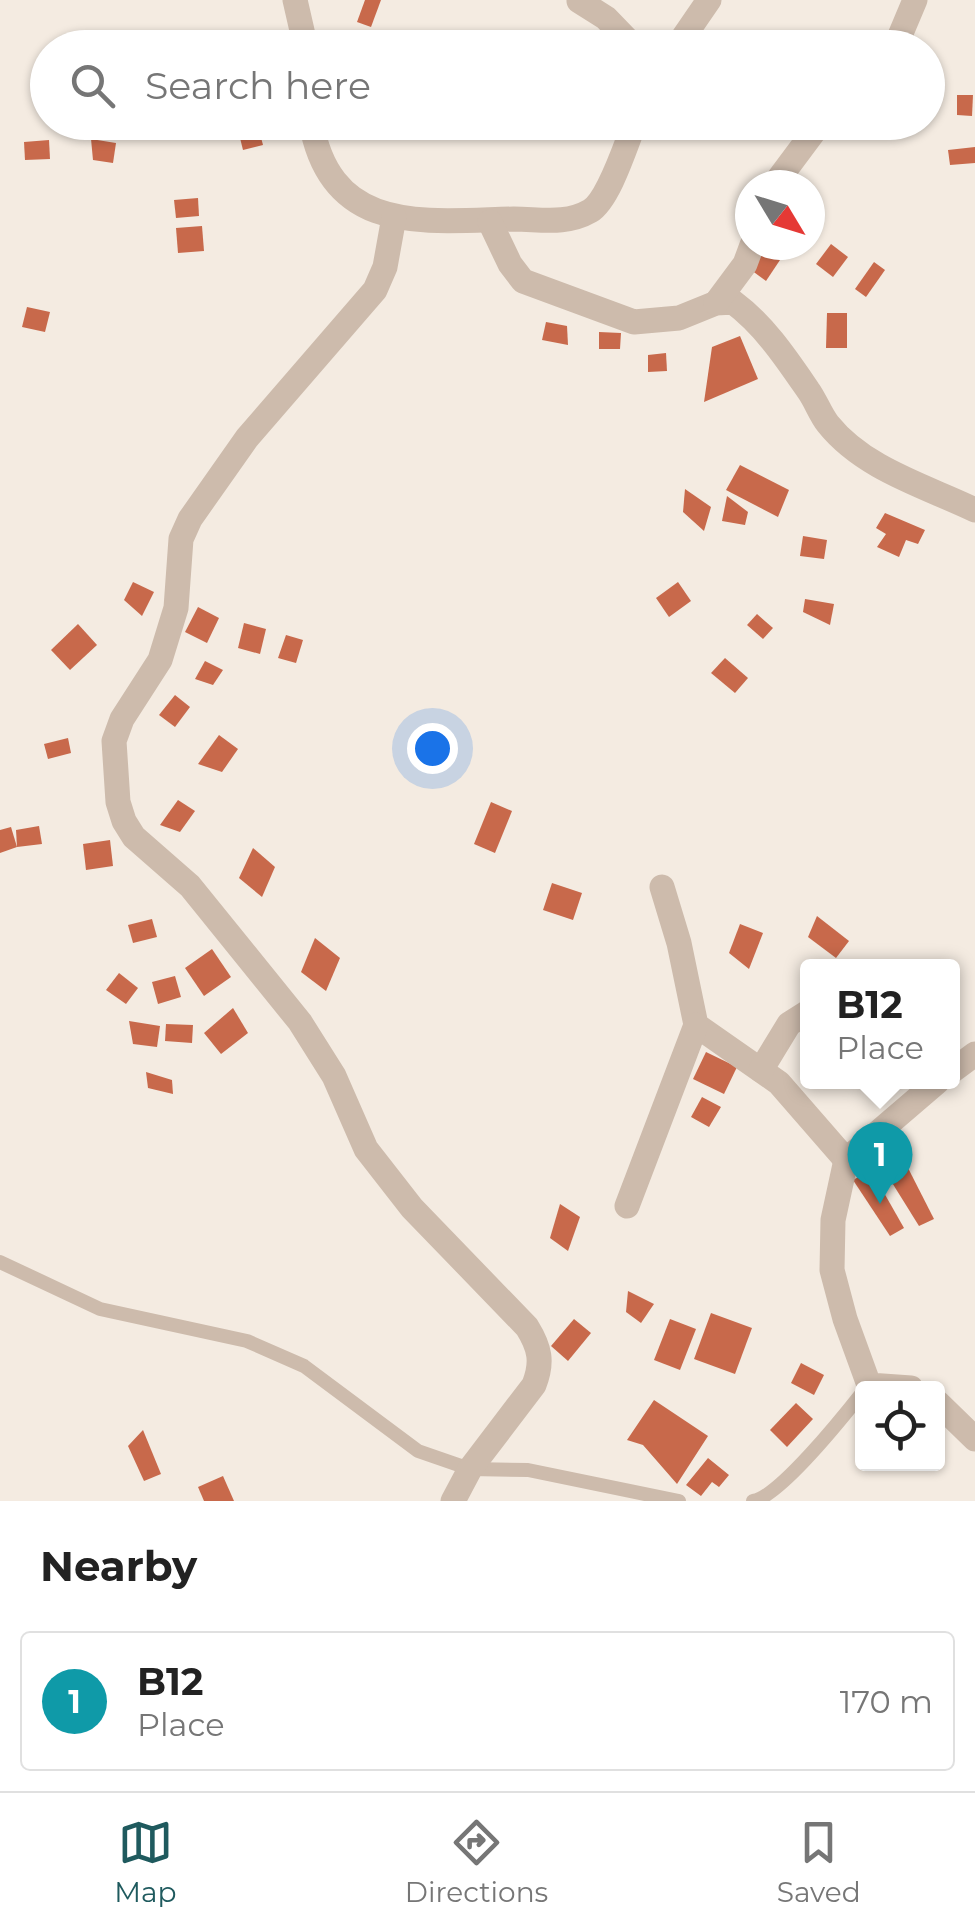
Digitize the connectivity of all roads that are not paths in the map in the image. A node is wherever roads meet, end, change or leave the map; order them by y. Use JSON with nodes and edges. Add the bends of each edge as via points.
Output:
{"nodes":[{"id":1,"x":295,"y":0,"type":"edge"},
{"id":2,"x":708,"y":0,"type":"edge"},
{"id":3,"x":914,"y":0,"type":"edge"},
{"id":4,"x":579,"y":1,"type":"edge"},
{"id":5,"x":302,"y":30,"type":"edge"},
{"id":6,"x":617,"y":30,"type":"edge"},
{"id":7,"x":688,"y":30,"type":"edge"},
{"id":8,"x":903,"y":30,"type":"edge"},
{"id":9,"x":316,"y":140,"type":"edge"},
{"id":10,"x":628,"y":140,"type":"edge"},
{"id":11,"x":808,"y":140,"type":"edge"},
{"id":12,"x":785,"y":170,"type":"edge"},
{"id":13,"x":394,"y":217,"type":"junction"},
{"id":14,"x":490,"y":222,"type":"junction"},
{"id":15,"x":746,"y":260,"type":"edge"},
{"id":16,"x":716,"y":303,"type":"junction"},
{"id":17,"x":975,"y":510,"type":"edge"},
{"id":18,"x":662,"y":887,"type":"dead end"},
{"id":19,"x":800,"y":1017,"type":"edge"},
{"id":20,"x":696,"y":1026,"type":"junction"},
{"id":21,"x":762,"y":1070,"type":"junction"},
{"id":22,"x":929,"y":1089,"type":"edge"},
{"id":23,"x":846,"y":1160,"type":"junction"},
{"id":24,"x":627,"y":1206,"type":"dead end"},
{"id":25,"x":0,"y":1262,"type":"edge"},
{"id":26,"x":864,"y":1381,"type":"edge"},
{"id":27,"x":855,"y":1402,"type":"edge"},
{"id":28,"x":945,"y":1410,"type":"edge"},
{"id":29,"x":975,"y":1439,"type":"edge"},
{"id":30,"x":470,"y":1469,"type":"junction"},
{"id":31,"x":453,"y":1501,"type":"edge"},
{"id":32,"x":679,"y":1501,"type":"edge"},
{"id":33,"x":754,"y":1501,"type":"edge"}],
"edges":[{"from":1,"to":5,"type":"street"},
{"from":2,"to":7,"type":"street"},
{"from":3,"to":8,"type":"street"},
{"from":4,"to":6,"type":"street"},
{"from":9,"to":13,"type":"street","via":[[343,193],[363,208]]},
{"from":10,"to":14,"type":"street","via":[[593,210],[567,220]]},
{"from":11,"to":12,"type":"street"},
{"from":13,"to":14,"type":"street"},
{"from":13,"to":30,"type":"street","via":[[375,290],[247,438],[190,519],[168,635],[122,719],[114,771],[134,837],[190,886],[300,1022],[334,1076],[366,1150],[538,1344],[534,1385]]},
{"from":14,"to":16,"type":"street","via":[[524,282],[603,311],[634,322],[679,318]]},
{"from":15,"to":16,"type":"street"},
{"from":16,"to":17,"type":"street","via":[[732,302],[756,319],[841,438],[893,474]]},
{"from":18,"to":20,"type":"street"},
{"from":19,"to":21,"type":"street"},
{"from":20,"to":21,"type":"street"},
{"from":20,"to":24,"type":"street"},
{"from":21,"to":23,"type":"street","via":[[795,1098]]},
{"from":22,"to":23,"type":"street"},
{"from":23,"to":26,"type":"street","via":[[833,1220],[832,1270]]},
{"from":25,"to":30,"type":"lane","via":[[100,1309],[246,1341],[304,1366],[418,1451]]},
{"from":27,"to":33,"type":"lane","via":[[793,1474]]},
{"from":28,"to":29,"type":"street"},
{"from":30,"to":31,"type":"street"},
{"from":30,"to":32,"type":"lane","via":[[528,1470]]}]}
